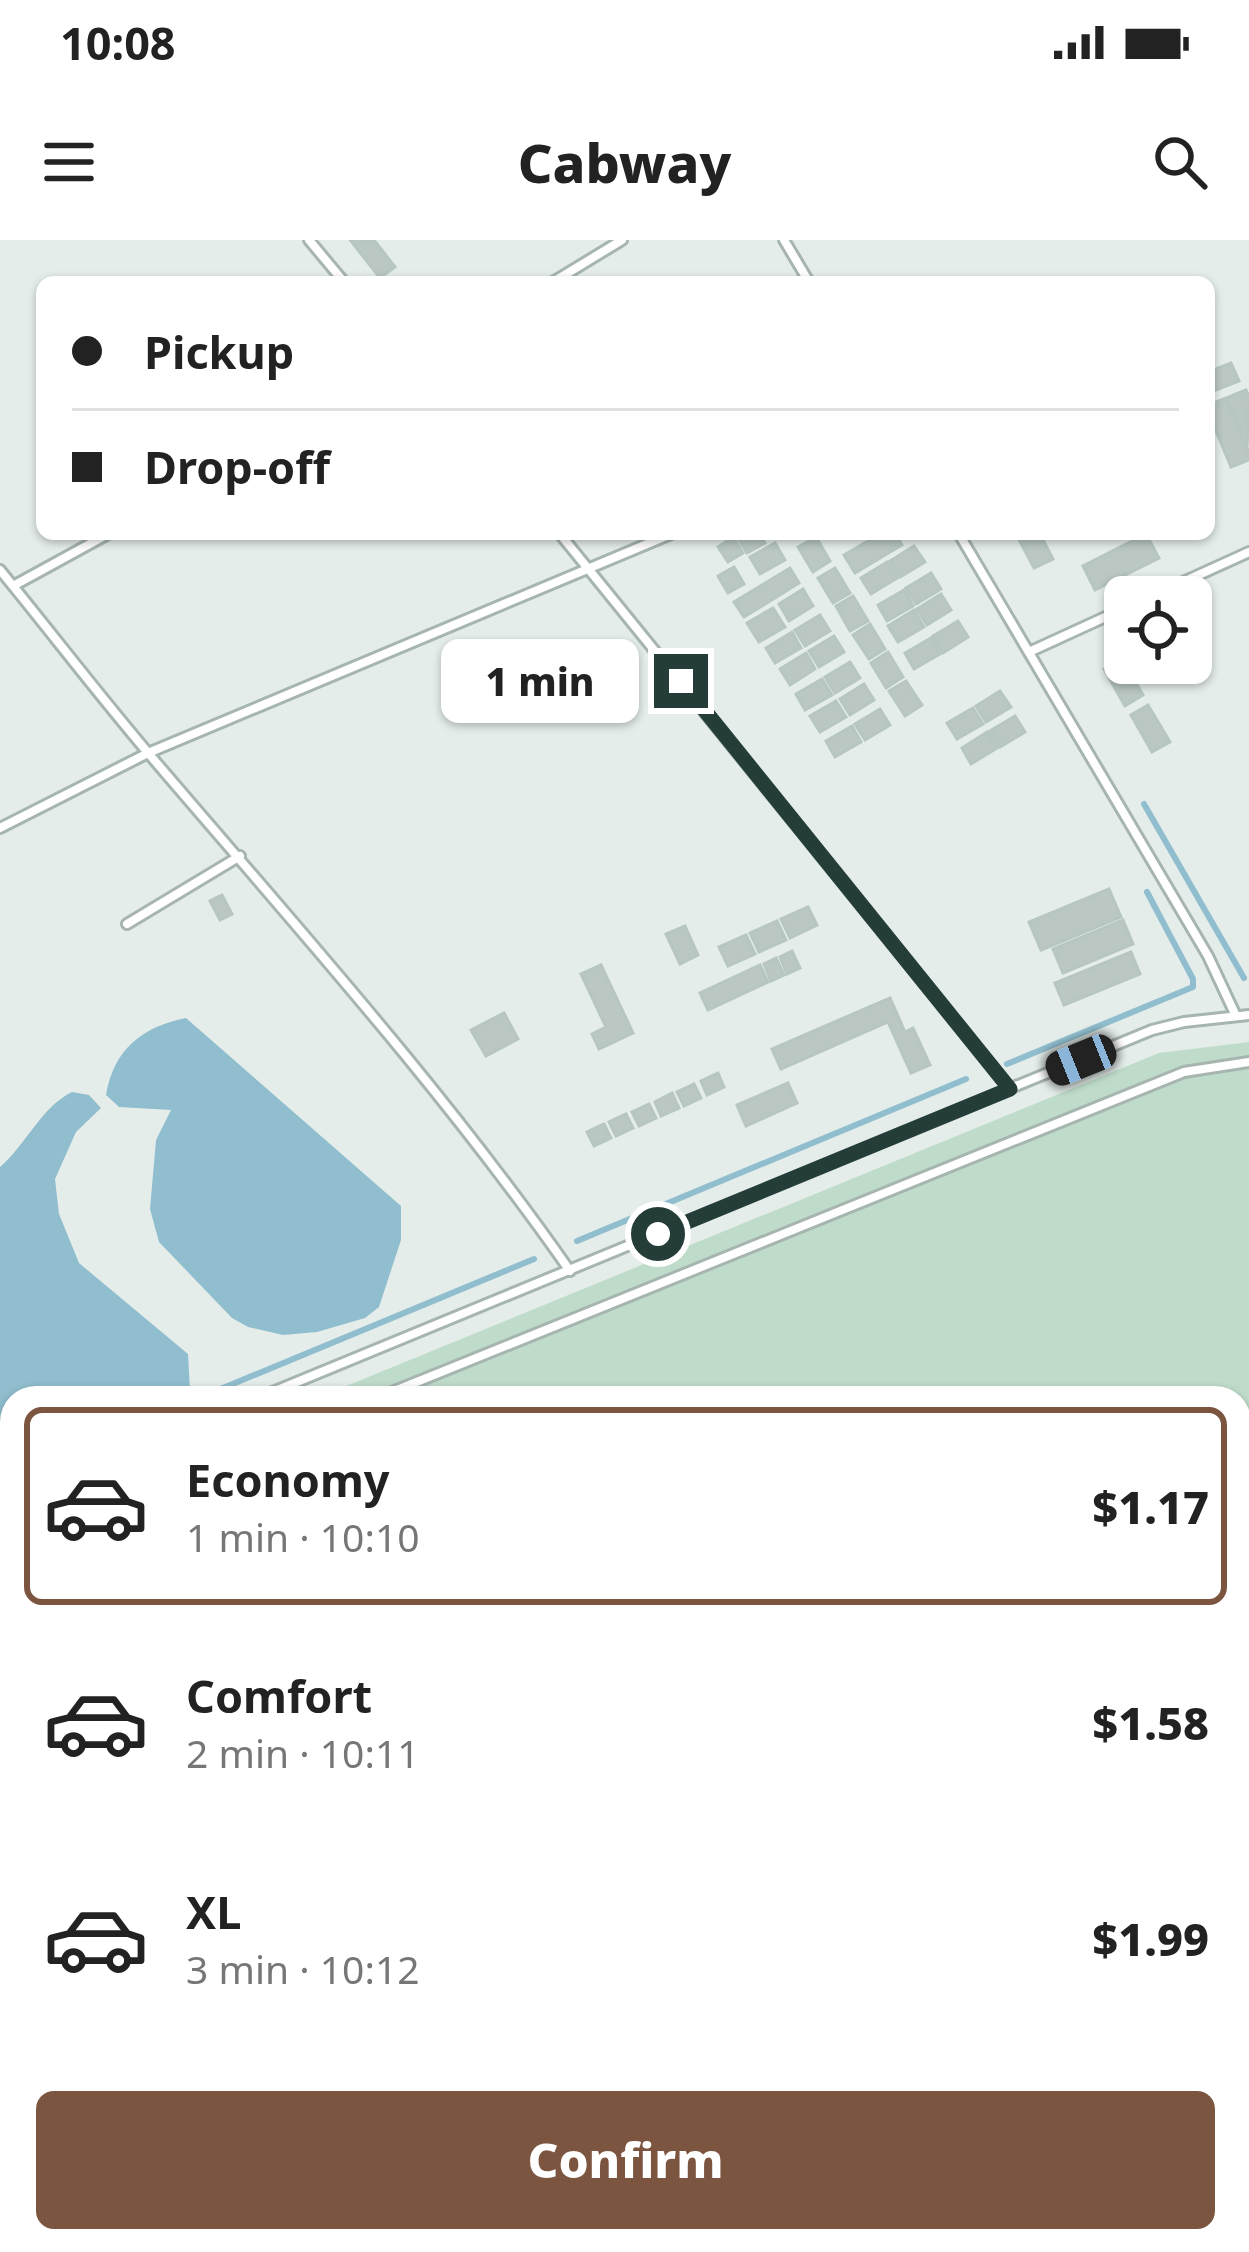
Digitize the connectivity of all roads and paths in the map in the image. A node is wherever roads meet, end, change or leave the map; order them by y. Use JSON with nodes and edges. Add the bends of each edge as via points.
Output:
{"nodes":[{"id":1,"x":309,"y":240,"type":"edge"},
{"id":2,"x":622,"y":240,"type":"edge"},
{"id":3,"x":784,"y":240,"type":"edge"},
{"id":4,"x":339,"y":276,"type":"edge"},
{"id":5,"x":563,"y":276,"type":"edge"},
{"id":6,"x":805,"y":276,"type":"edge"},
{"id":7,"x":97,"y":540,"type":"edge"},
{"id":8,"x":565,"y":540,"type":"edge"},
{"id":9,"x":657,"y":540,"type":"edge"},
{"id":10,"x":963,"y":540,"type":"edge"},
{"id":11,"x":1249,"y":552,"type":"edge"},
{"id":12,"x":0,"y":570,"type":"edge"},
{"id":13,"x":591,"y":570,"type":"junction"},
{"id":14,"x":1196,"y":576,"type":"edge"},
{"id":15,"x":13,"y":586,"type":"junction"},
{"id":16,"x":1104,"y":618,"type":"edge"},
{"id":17,"x":1029,"y":652,"type":"junction"},
{"id":18,"x":148,"y":754,"type":"junction"},
{"id":19,"x":0,"y":828,"type":"edge"},
{"id":20,"x":240,"y":856,"type":"junction"},
{"id":21,"x":127,"y":924,"type":"dead end"},
{"id":22,"x":1249,"y":1015,"type":"edge"},
{"id":23,"x":1236,"y":1016,"type":"junction"},
{"id":24,"x":1249,"y":1062,"type":"edge"},
{"id":25,"x":1010,"y":1089,"type":"junction"},
{"id":26,"x":570,"y":1270,"type":"junction"},
{"id":27,"x":287,"y":1386,"type":"edge"},
{"id":28,"x":407,"y":1386,"type":"edge"}],
"edges":[{"from":1,"to":4,"type":"lane"},
{"from":2,"to":5,"type":"lane"},
{"from":3,"to":6,"type":"lane"},
{"from":7,"to":15,"type":"lane"},
{"from":8,"to":13,"type":"lane"},
{"from":9,"to":13,"type":"lane"},
{"from":10,"to":17,"type":"lane"},
{"from":11,"to":14,"type":"lane"},
{"from":12,"to":15,"type":"lane"},
{"from":13,"to":18,"type":"lane"},
{"from":13,"to":25,"type":"lane"},
{"from":15,"to":18,"type":"lane"},
{"from":16,"to":17,"type":"lane"},
{"from":17,"to":23,"type":"lane"},
{"from":18,"to":19,"type":"lane"},
{"from":18,"to":20,"type":"lane"},
{"from":20,"to":21,"type":"lane"},
{"from":20,"to":26,"type":"lane","via":[[510,1184]]},
{"from":22,"to":23,"type":"lane"},
{"from":23,"to":25,"type":"lane","via":[[1152,1030]]},
{"from":24,"to":28,"type":"lane","via":[[1184,1072]]},
{"from":25,"to":26,"type":"lane"},
{"from":26,"to":27,"type":"lane"}]}
